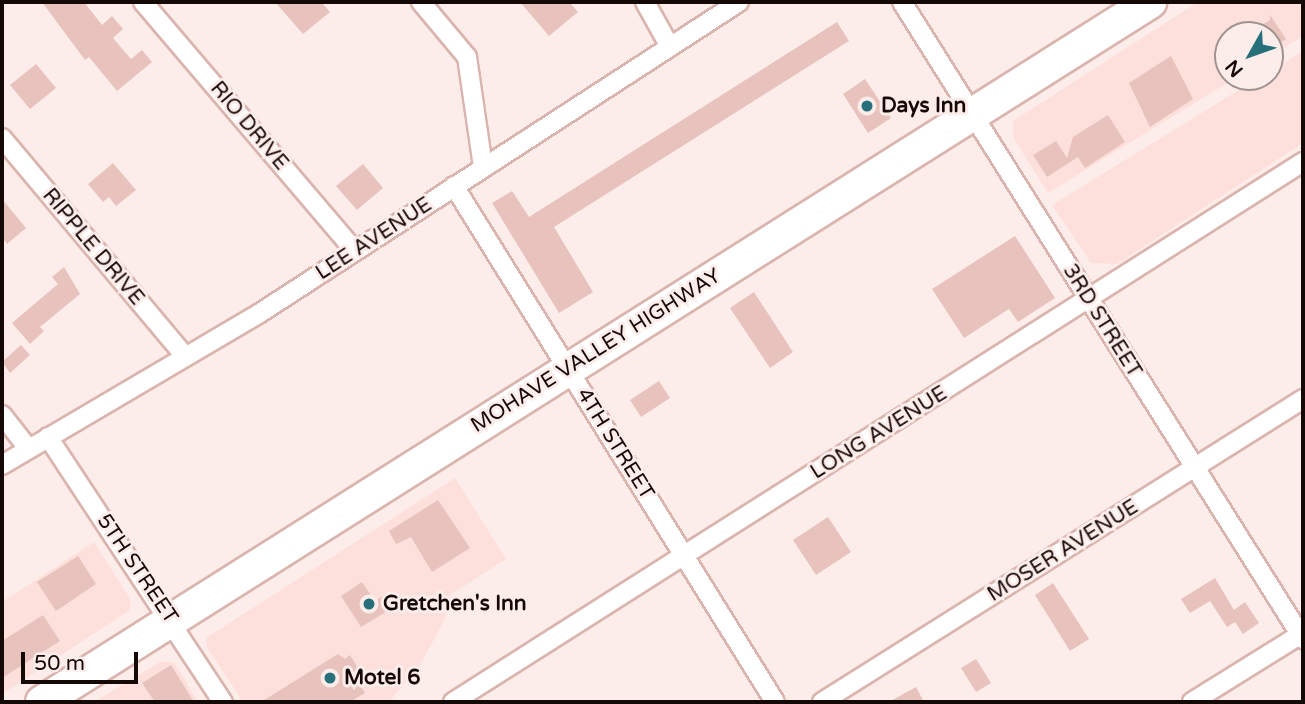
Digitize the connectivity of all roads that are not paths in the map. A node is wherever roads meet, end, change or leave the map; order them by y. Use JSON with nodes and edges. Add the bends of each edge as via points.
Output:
{"nodes":[{"id":1,"x":143,"y":2,"type":"edge"},
{"id":2,"x":421,"y":2,"type":"edge"},
{"id":3,"x":645,"y":2,"type":"edge"},
{"id":4,"x":739,"y":2,"type":"edge"},
{"id":5,"x":902,"y":2,"type":"edge"},
{"id":6,"x":1150,"y":2,"type":"edge"},
{"id":7,"x":670,"y":47,"type":"junction"},
{"id":8,"x":972,"y":114,"type":"junction"},
{"id":9,"x":2,"y":138,"type":"edge"},
{"id":10,"x":1303,"y":162,"type":"edge"},
{"id":11,"x":483,"y":167,"type":"junction"},
{"id":12,"x":454,"y":186,"type":"junction"},
{"id":13,"x":355,"y":250,"type":"junction"},
{"id":14,"x":1089,"y":299,"type":"junction"},
{"id":15,"x":184,"y":356,"type":"junction"},
{"id":16,"x":568,"y":369,"type":"junction"},
{"id":17,"x":1303,"y":399,"type":"edge"},
{"id":18,"x":2,"y":415,"type":"edge"},
{"id":19,"x":48,"y":437,"type":"junction"},
{"id":20,"x":28,"y":448,"type":"junction"},
{"id":21,"x":2,"y":465,"type":"edge"},
{"id":22,"x":1195,"y":468,"type":"junction"},
{"id":23,"x":685,"y":556,"type":"junction"},
{"id":24,"x":172,"y":621,"type":"junction"},
{"id":25,"x":1302,"y":635,"type":"edge"},
{"id":26,"x":42,"y":702,"type":"edge"},
{"id":27,"x":223,"y":702,"type":"edge"},
{"id":28,"x":453,"y":702,"type":"edge"},
{"id":29,"x":775,"y":702,"type":"edge"},
{"id":30,"x":822,"y":702,"type":"edge"},
{"id":31,"x":1192,"y":702,"type":"edge"}],
"edges":[{"from":1,"to":13,"type":"street","name":"RIO DRIVE"},
{"from":2,"to":11,"type":"street","via":[[467,58]]},
{"from":3,"to":7,"type":"street"},
{"from":4,"to":7,"type":"street","name":"LEE AVENUE"},
{"from":5,"to":8,"type":"street","name":"3RD STREET"},
{"from":6,"to":8,"type":"highway","name":"MOHAVE VALLEY HIGHWAY"},
{"from":7,"to":11,"type":"street","name":"LEE AVENUE"},
{"from":8,"to":14,"type":"street","name":"3RD STREET"},
{"from":8,"to":16,"type":"highway","name":"MOHAVE VALLEY HIGHWAY"},
{"from":9,"to":15,"type":"street","name":"RIPPLE DRIVE"},
{"from":10,"to":14,"type":"street","name":"LONG AVENUE"},
{"from":11,"to":12,"type":"street","name":"LEE AVENUE"},
{"from":12,"to":13,"type":"street","name":"LEE AVENUE"},
{"from":12,"to":16,"type":"street","name":"4TH STREET"},
{"from":13,"to":15,"type":"street","name":"LEE AVENUE"},
{"from":14,"to":22,"type":"street","name":"3RD STREET"},
{"from":14,"to":23,"type":"street","name":"LONG AVENUE"},
{"from":15,"to":19,"type":"street","name":"LEE AVENUE"},
{"from":16,"to":23,"type":"street","name":"4TH STREET"},
{"from":16,"to":24,"type":"highway","name":"MOHAVE VALLEY HIGHWAY"},
{"from":17,"to":22,"type":"street","name":"MOSER AVENUE"},
{"from":18,"to":20,"type":"street"},
{"from":19,"to":20,"type":"street","name":"LEE AVENUE"},
{"from":19,"to":24,"type":"street","name":"5TH STREET"},
{"from":20,"to":21,"type":"street","name":"LEE AVENUE"},
{"from":22,"to":25,"type":"street","name":"3RD STREET"},
{"from":22,"to":30,"type":"street","name":"MOSER AVENUE"},
{"from":23,"to":28,"type":"street","name":"LONG AVENUE"},
{"from":23,"to":29,"type":"street","name":"4TH STREET"},
{"from":24,"to":26,"type":"highway","name":"MOHAVE VALLEY HIGHWAY"},
{"from":24,"to":27,"type":"street","name":"5TH STREET"},
{"from":25,"to":31,"type":"street"}]}
